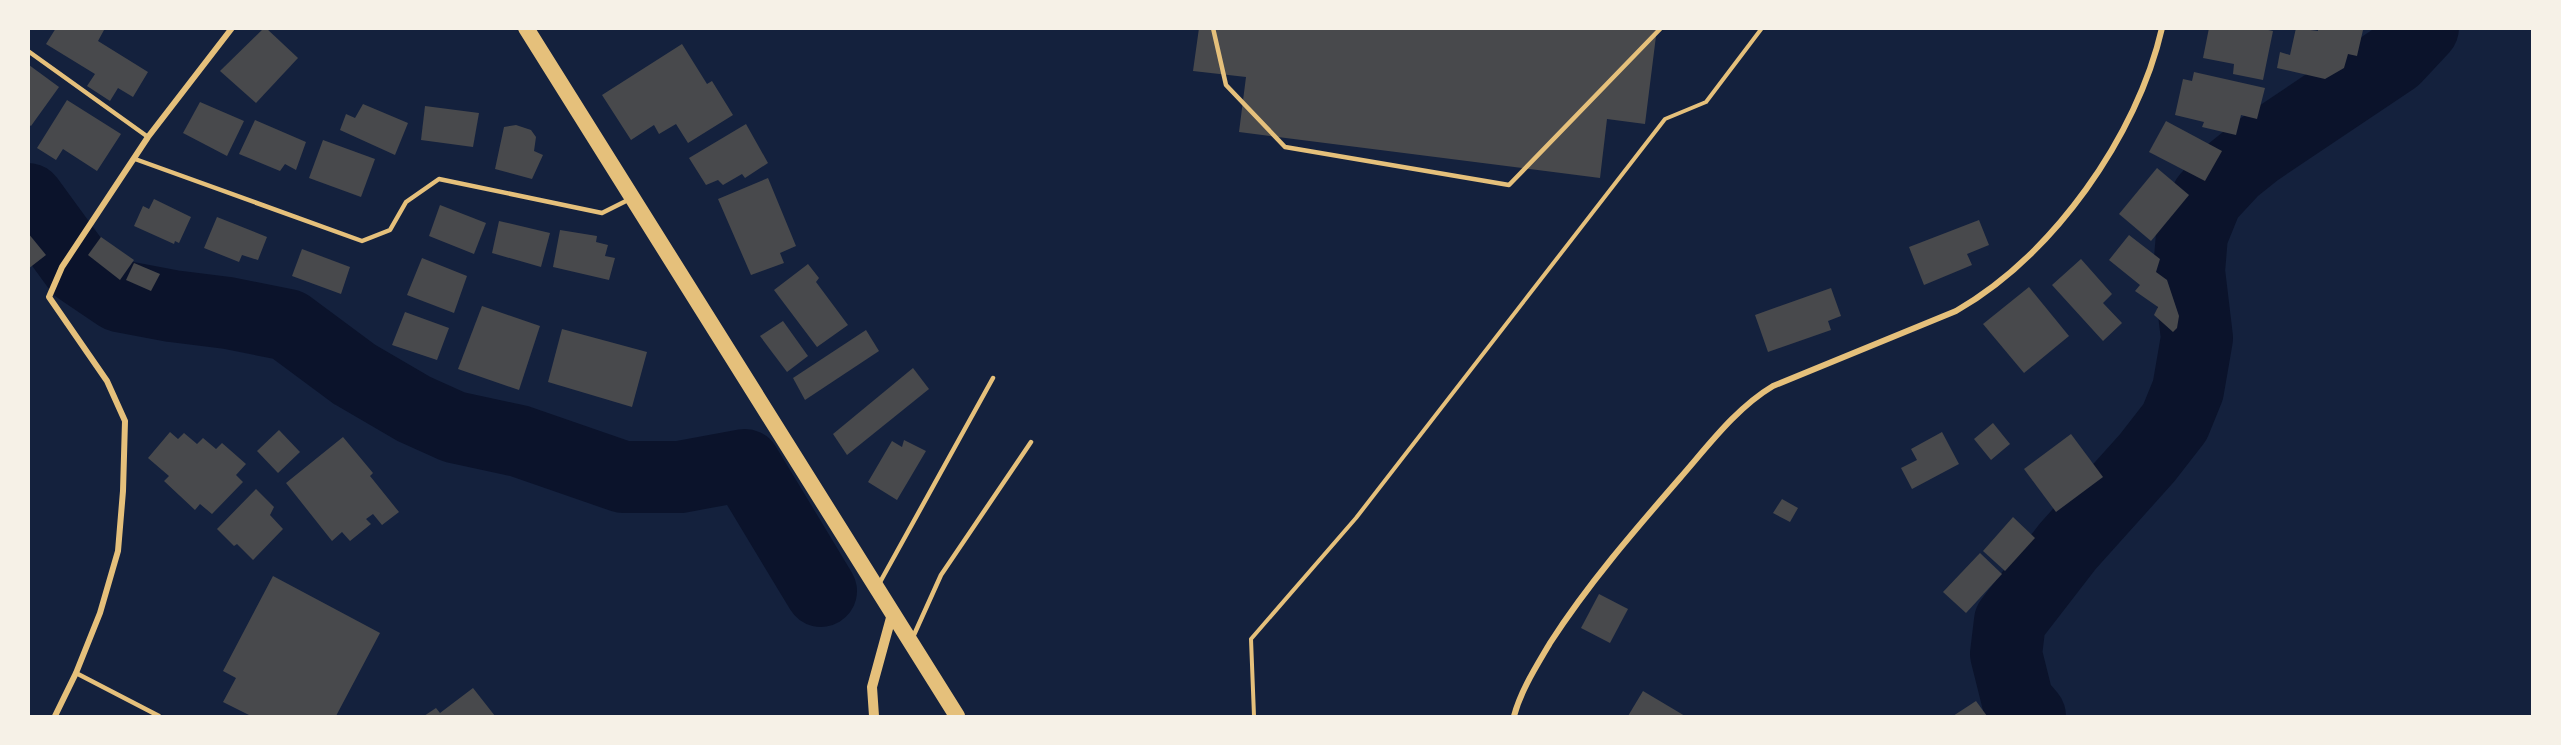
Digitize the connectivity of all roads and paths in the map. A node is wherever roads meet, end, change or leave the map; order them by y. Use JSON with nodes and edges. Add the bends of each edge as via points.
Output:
{"nodes":[{"id":1,"x":232,"y":28,"type":"edge"},
{"id":2,"x":526,"y":28,"type":"edge"},
{"id":3,"x":1213,"y":28,"type":"edge"},
{"id":4,"x":1661,"y":28,"type":"edge"},
{"id":5,"x":1762,"y":28,"type":"edge"},
{"id":6,"x":2162,"y":28,"type":"edge"},
{"id":7,"x":28,"y":51,"type":"edge"},
{"id":8,"x":148,"y":137,"type":"junction"},
{"id":9,"x":135,"y":159,"type":"junction"},
{"id":10,"x":632,"y":198,"type":"junction"},
{"id":11,"x":993,"y":378,"type":"dead end"},
{"id":12,"x":1031,"y":442,"type":"dead end"},
{"id":13,"x":876,"y":589,"type":"junction"},
{"id":14,"x":892,"y":614,"type":"junction"},
{"id":15,"x":910,"y":643,"type":"junction"},
{"id":16,"x":76,"y":673,"type":"junction"},
{"id":17,"x":55,"y":717,"type":"edge"},
{"id":18,"x":159,"y":717,"type":"edge"},
{"id":19,"x":874,"y":717,"type":"edge"},
{"id":20,"x":957,"y":717,"type":"edge"},
{"id":21,"x":1254,"y":717,"type":"edge"},
{"id":22,"x":1514,"y":717,"type":"edge"}],
"edges":[{"from":1,"to":8,"type":"street"},
{"from":2,"to":10,"type":"highway"},
{"from":3,"to":4,"type":"lane","via":[[1226,85],[1285,147],[1509,185]]},
{"from":5,"to":21,"type":"path","via":[[1706,102],[1665,119],[1356,518],[1251,639]]},
{"from":6,"to":22,"type":"street","via":[[2154,63],[2124,128],[2068,211],[2032,250],[1982,296],[1956,311],[1773,386],[1734,416],[1590,585],[1531,674]]},
{"from":7,"to":8,"type":"lane"},
{"from":8,"to":9,"type":"street"},
{"from":9,"to":10,"type":"lane","via":[[362,241],[390,230],[406,202],[440,179],[602,213]]},
{"from":9,"to":16,"type":"street","via":[[62,267],[49,297],[106,381],[124,421],[117,551],[100,613]]},
{"from":10,"to":13,"type":"highway"},
{"from":11,"to":13,"type":"lane"},
{"from":12,"to":15,"type":"lane","via":[[941,575]]},
{"from":13,"to":14,"type":"highway"},
{"from":14,"to":15,"type":"highway"},
{"from":14,"to":19,"type":"street","via":[[872,687]]},
{"from":15,"to":20,"type":"highway"},
{"from":16,"to":17,"type":"street"},
{"from":16,"to":18,"type":"lane"}]}
